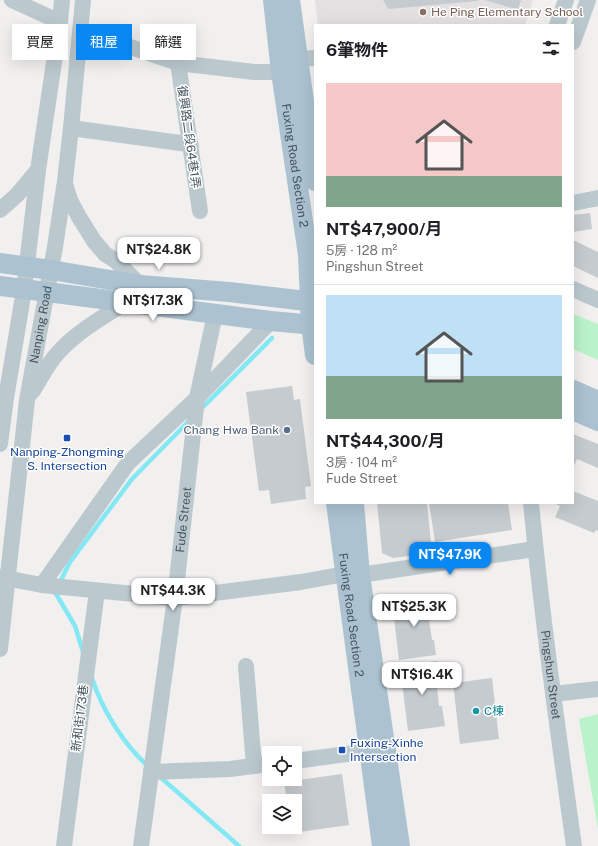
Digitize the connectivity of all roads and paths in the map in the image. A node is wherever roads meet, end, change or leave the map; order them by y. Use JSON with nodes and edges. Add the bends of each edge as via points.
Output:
{"nodes":[{"id":1,"x":12,"y":0,"type":"edge"},
{"id":2,"x":62,"y":0,"type":"edge"},
{"id":3,"x":83,"y":0,"type":"edge"},
{"id":4,"x":273,"y":0,"type":"edge"},
{"id":5,"x":290,"y":0,"type":"edge"},
{"id":6,"x":566,"y":0,"type":"edge"},
{"id":7,"x":588,"y":0,"type":"edge"},
{"id":8,"x":60,"y":22,"type":"junction"},
{"id":9,"x":81,"y":24,"type":"edge"},
{"id":10,"x":557,"y":24,"type":"edge"},
{"id":11,"x":574,"y":39,"type":"edge"},
{"id":12,"x":132,"y":48,"type":"edge"},
{"id":13,"x":306,"y":58,"type":"edge"},
{"id":14,"x":77,"y":60,"type":"edge"},
{"id":15,"x":178,"y":63,"type":"junction"},
{"id":16,"x":282,"y":72,"type":"junction"},
{"id":17,"x":71,"y":128,"type":"junction"},
{"id":18,"x":191,"y":145,"type":"junction"},
{"id":19,"x":38,"y":170,"type":"junction"},
{"id":20,"x":314,"y":173,"type":"edge"},
{"id":21,"x":65,"y":181,"type":"junction"},
{"id":22,"x":598,"y":198,"type":"edge"},
{"id":23,"x":574,"y":202,"type":"edge"},
{"id":24,"x":0,"y":210,"type":"edge"},
{"id":25,"x":200,"y":210,"type":"dead end"},
{"id":26,"x":0,"y":263,"type":"edge"},
{"id":27,"x":26,"y":267,"type":"junction"},
{"id":28,"x":51,"y":270,"type":"junction"},
{"id":29,"x":140,"y":285,"type":"junction"},
{"id":30,"x":0,"y":286,"type":"edge"},
{"id":31,"x":574,"y":289,"type":"edge"},
{"id":32,"x":24,"y":290,"type":"junction"},
{"id":33,"x":47,"y":292,"type":"junction"},
{"id":34,"x":598,"y":300,"type":"edge"},
{"id":35,"x":125,"y":302,"type":"junction"},
{"id":36,"x":215,"y":314,"type":"junction"},
{"id":37,"x":313,"y":315,"type":"edge"},
{"id":38,"x":271,"y":321,"type":"junction"},
{"id":39,"x":314,"y":335,"type":"edge"},
{"id":40,"x":0,"y":377,"type":"edge"},
{"id":41,"x":574,"y":390,"type":"edge"},
{"id":42,"x":6,"y":398,"type":"junction"},
{"id":43,"x":197,"y":398,"type":"junction"},
{"id":44,"x":27,"y":400,"type":"junction"},
{"id":45,"x":598,"y":401,"type":"edge"},
{"id":46,"x":574,"y":410,"type":"edge"},
{"id":47,"x":598,"y":421,"type":"edge"},
{"id":48,"x":0,"y":444,"type":"edge"},
{"id":49,"x":336,"y":504,"type":"edge"},
{"id":50,"x":354,"y":504,"type":"edge"},
{"id":51,"x":531,"y":504,"type":"edge"},
{"id":52,"x":535,"y":549,"type":"junction"},
{"id":53,"x":353,"y":574,"type":"junction"},
{"id":54,"x":4,"y":578,"type":"edge"},
{"id":55,"x":42,"y":585,"type":"junction"},
{"id":56,"x":97,"y":590,"type":"junction"},
{"id":57,"x":175,"y":598,"type":"junction"},
{"id":58,"x":0,"y":650,"type":"edge"},
{"id":59,"x":246,"y":666,"type":"dead end"},
{"id":60,"x":598,"y":689,"type":"edge"},
{"id":61,"x":553,"y":694,"type":"junction"},
{"id":62,"x":369,"y":751,"type":"junction"},
{"id":63,"x":302,"y":760,"type":"edge"},
{"id":64,"x":262,"y":765,"type":"edge"},
{"id":65,"x":151,"y":772,"type":"junction"},
{"id":66,"x":64,"y":846,"type":"edge"},
{"id":67,"x":142,"y":846,"type":"edge"},
{"id":68,"x":382,"y":846,"type":"edge"},
{"id":69,"x":400,"y":846,"type":"edge"},
{"id":70,"x":574,"y":846,"type":"edge"}],
"edges":[{"from":1,"to":8,"type":"street"},
{"from":2,"to":8,"type":"street","name":"Nanping Road"},
{"from":3,"to":9,"type":"street","name":"Nanping Road"},
{"from":4,"to":16,"type":"main road","name":"Fuxing Road Section 2"},
{"from":5,"to":13,"type":"main road","name":"Fuxing Road Section 2"},
{"from":6,"to":10,"type":"street"},
{"from":7,"to":11,"type":"street"},
{"from":8,"to":19,"type":"street","name":"Nanping Road"},
{"from":12,"to":15,"type":"street"},
{"from":13,"to":20,"type":"main road","name":"Fuxing Road Section 2"},
{"from":14,"to":17,"type":"street","name":"Nanping Road"},
{"from":15,"to":16,"type":"street","via":[[254,72]]},
{"from":15,"to":18,"type":"street","name":"復興路二段64巷1弄"},
{"from":16,"to":37,"type":"main road","name":"Fuxing Road Section 2","via":[[308,255]]},
{"from":17,"to":18,"type":"street"},
{"from":17,"to":21,"type":"street","name":"Nanping Road"},
{"from":18,"to":25,"type":"street","name":"復興路二段64巷1弄"},
{"from":19,"to":24,"type":"street"},
{"from":19,"to":27,"type":"street","name":"Nanping Road"},
{"from":21,"to":28,"type":"street","name":"Nanping Road"},
{"from":21,"to":29,"type":"street","via":[[70,200],[94,241]]},
{"from":22,"to":23,"type":"street"},
{"from":26,"to":27,"type":"main road"},
{"from":27,"to":28,"type":"main road"},
{"from":27,"to":32,"type":"street","name":"Nanping Road"},
{"from":28,"to":29,"type":"main road"},
{"from":28,"to":33,"type":"street","name":"Nanping Road"},
{"from":29,"to":37,"type":"main road","via":[[229,292]]},
{"from":30,"to":32,"type":"main road"},
{"from":31,"to":34,"type":"street"},
{"from":32,"to":33,"type":"main road"},
{"from":32,"to":42,"type":"street","name":"Nanping Road"},
{"from":33,"to":35,"type":"main road"},
{"from":33,"to":44,"type":"street","name":"Nanping Road"},
{"from":35,"to":36,"type":"main road"},
{"from":35,"to":44,"type":"street","via":[[70,340],[54,356]]},
{"from":36,"to":38,"type":"main road"},
{"from":36,"to":43,"type":"street","name":"Fude Street"},
{"from":37,"to":38,"type":"main road"},
{"from":37,"to":39,"type":"main road","name":"Fuxing Road Section 2"},
{"from":38,"to":43,"type":"street"},
{"from":40,"to":42,"type":"street"},
{"from":41,"to":45,"type":"main road"},
{"from":42,"to":48,"type":"street","name":"Nanping Road"},
{"from":43,"to":55,"type":"street","via":[[128,463]]},
{"from":43,"to":57,"type":"street","name":"Fude Street"},
{"from":44,"to":54,"type":"street","name":"Nanping Road"},
{"from":46,"to":47,"type":"main road"},
{"from":49,"to":53,"type":"main road","name":"Fuxing Road Section 2"},
{"from":50,"to":53,"type":"main road","name":"Fuxing Road Section 2"},
{"from":51,"to":52,"type":"street","name":"Pingshun Street"},
{"from":52,"to":53,"type":"street"},
{"from":52,"to":61,"type":"street","name":"Pingshun Street"},
{"from":53,"to":57,"type":"street"},
{"from":53,"to":62,"type":"main road","name":"Fuxing Road Section 2"},
{"from":53,"to":69,"type":"main road","name":"Fuxing Road Section 2"},
{"from":54,"to":55,"type":"street"},
{"from":54,"to":58,"type":"street","name":"Nanping Road"},
{"from":55,"to":56,"type":"street"},
{"from":56,"to":57,"type":"street"},
{"from":56,"to":66,"type":"street","name":"新和街173巷"},
{"from":57,"to":65,"type":"street","name":"Fude Street"},
{"from":59,"to":64,"type":"street"},
{"from":60,"to":61,"type":"street"},
{"from":61,"to":70,"type":"street","name":"Pingshun Street"},
{"from":62,"to":63,"type":"street"},
{"from":62,"to":68,"type":"main road","name":"Fuxing Road Section 2"},
{"from":64,"to":65,"type":"street"},
{"from":65,"to":67,"type":"street","name":"Fude Street"}]}
